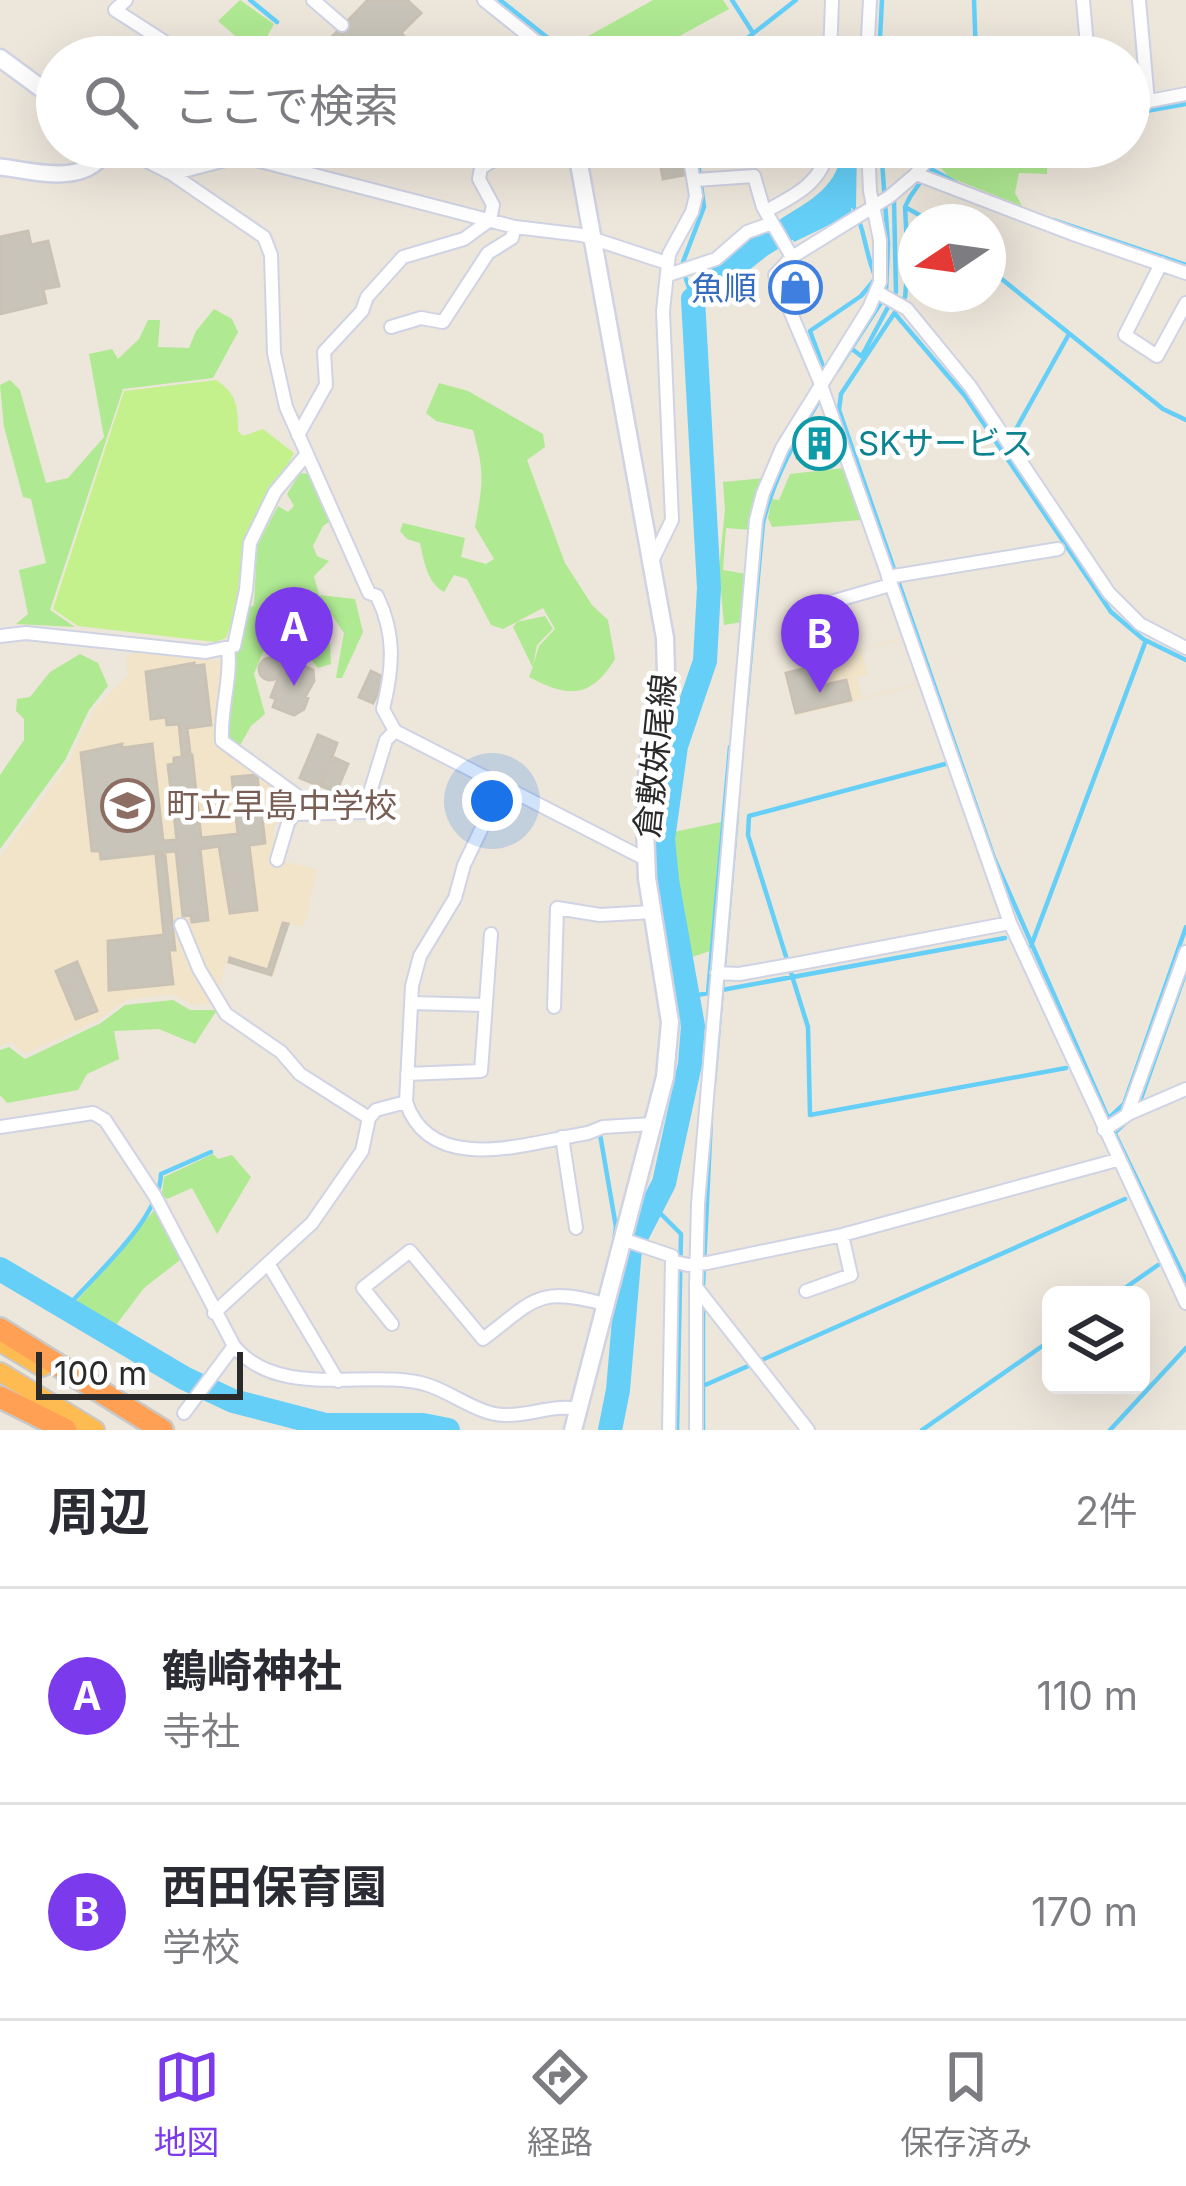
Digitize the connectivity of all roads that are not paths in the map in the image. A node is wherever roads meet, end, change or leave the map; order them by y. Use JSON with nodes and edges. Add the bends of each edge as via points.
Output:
{"nodes":[{"id":1,"x":125,"y":0,"type":"edge"},
{"id":2,"x":313,"y":0,"type":"edge"},
{"id":3,"x":484,"y":0,"type":"edge"},
{"id":4,"x":832,"y":0,"type":"edge"},
{"id":5,"x":870,"y":0,"type":"edge"},
{"id":6,"x":1083,"y":0,"type":"edge"},
{"id":7,"x":1139,"y":0,"type":"edge"},
{"id":8,"x":342,"y":25,"type":"dead end"},
{"id":9,"x":155,"y":36,"type":"edge"},
{"id":10,"x":529,"y":36,"type":"edge"},
{"id":11,"x":831,"y":36,"type":"edge"},
{"id":12,"x":868,"y":36,"type":"edge"},
{"id":13,"x":1086,"y":36,"type":"edge"},
{"id":14,"x":1142,"y":36,"type":"edge"},
{"id":15,"x":0,"y":58,"type":"edge"},
{"id":16,"x":36,"y":85,"type":"edge"},
{"id":17,"x":1186,"y":94,"type":"edge"},
{"id":18,"x":1150,"y":101,"type":"edge"},
{"id":19,"x":0,"y":167,"type":"edge"},
{"id":20,"x":89,"y":168,"type":"edge"},
{"id":21,"x":160,"y":168,"type":"edge"},
{"id":22,"x":195,"y":168,"type":"edge"},
{"id":23,"x":288,"y":168,"type":"edge"},
{"id":24,"x":481,"y":168,"type":"edge"},
{"id":25,"x":579,"y":168,"type":"edge"},
{"id":26,"x":696,"y":168,"type":"edge"},
{"id":27,"x":824,"y":168,"type":"edge"},
{"id":28,"x":869,"y":168,"type":"edge"},
{"id":29,"x":926,"y":168,"type":"edge"},
{"id":30,"x":172,"y":174,"type":"junction"},
{"id":31,"x":922,"y":176,"type":"junction"},
{"id":32,"x":701,"y":180,"type":"junction"},
{"id":33,"x":872,"y":209,"type":"junction"},
{"id":34,"x":490,"y":220,"type":"junction"},
{"id":35,"x":774,"y":226,"type":"junction"},
{"id":36,"x":515,"y":227,"type":"junction"},
{"id":37,"x":592,"y":238,"type":"junction"},
{"id":38,"x":792,"y":257,"type":"junction"},
{"id":39,"x":1161,"y":264,"type":"junction"},
{"id":40,"x":668,"y":269,"type":"junction"},
{"id":41,"x":1186,"y":272,"type":"edge"},
{"id":42,"x":879,"y":293,"type":"junction"},
{"id":43,"x":1186,"y":303,"type":"edge"},
{"id":44,"x":391,"y":328,"type":"dead end"},
{"id":45,"x":824,"y":376,"type":"junction"},
{"id":46,"x":298,"y":435,"type":"junction"},
{"id":47,"x":306,"y":454,"type":"junction"},
{"id":48,"x":1058,"y":549,"type":"dead end"},
{"id":49,"x":650,"y":566,"type":"junction"},
{"id":50,"x":889,"y":581,"type":"junction"},
{"id":51,"x":824,"y":604,"type":"dead end"},
{"id":52,"x":0,"y":636,"type":"edge"},
{"id":53,"x":1186,"y":648,"type":"edge"},
{"id":54,"x":228,"y":650,"type":"junction"},
{"id":55,"x":395,"y":731,"type":"junction"},
{"id":56,"x":503,"y":784,"type":"junction"},
{"id":57,"x":321,"y":813,"type":"junction"},
{"id":58,"x":645,"y":859,"type":"junction"},
{"id":59,"x":277,"y":860,"type":"dead end"},
{"id":60,"x":652,"y":912,"type":"junction"},
{"id":61,"x":1010,"y":923,"type":"junction"},
{"id":62,"x":181,"y":925,"type":"dead end"},
{"id":63,"x":491,"y":934,"type":"dead end"},
{"id":64,"x":1186,"y":952,"type":"edge"},
{"id":65,"x":721,"y":974,"type":"junction"},
{"id":66,"x":411,"y":1003,"type":"junction"},
{"id":67,"x":486,"y":1005,"type":"junction"},
{"id":68,"x":554,"y":1007,"type":"dead end"},
{"id":69,"x":407,"y":1074,"type":"junction"},
{"id":70,"x":1186,"y":1089,"type":"edge"},
{"id":71,"x":406,"y":1102,"type":"junction"},
{"id":72,"x":369,"y":1118,"type":"junction"},
{"id":73,"x":653,"y":1124,"type":"junction"},
{"id":74,"x":1114,"y":1124,"type":"junction"},
{"id":75,"x":0,"y":1127,"type":"edge"},
{"id":76,"x":562,"y":1137,"type":"junction"},
{"id":77,"x":1117,"y":1160,"type":"junction"},
{"id":78,"x":576,"y":1228,"type":"dead end"},
{"id":79,"x":842,"y":1235,"type":"junction"},
{"id":80,"x":625,"y":1240,"type":"junction"},
{"id":81,"x":690,"y":1263,"type":"junction"},
{"id":82,"x":269,"y":1264,"type":"junction"},
{"id":83,"x":806,"y":1291,"type":"dead end"},
{"id":84,"x":701,"y":1293,"type":"junction"},
{"id":85,"x":604,"y":1304,"type":"junction"},
{"id":86,"x":1186,"y":1304,"type":"edge"},
{"id":87,"x":214,"y":1313,"type":"junction"},
{"id":88,"x":392,"y":1324,"type":"dead end"},
{"id":89,"x":0,"y":1328,"type":"edge"},
{"id":90,"x":0,"y":1342,"type":"edge"},
{"id":91,"x":234,"y":1346,"type":"junction"},
{"id":92,"x":0,"y":1372,"type":"edge"},
{"id":93,"x":338,"y":1381,"type":"junction"},
{"id":94,"x":0,"y":1396,"type":"edge"},
{"id":95,"x":578,"y":1409,"type":"junction"},
{"id":96,"x":184,"y":1413,"type":"dead end"},
{"id":97,"x":66,"y":1430,"type":"edge"},
{"id":98,"x":95,"y":1430,"type":"edge"},
{"id":99,"x":148,"y":1430,"type":"edge"},
{"id":100,"x":162,"y":1430,"type":"edge"},
{"id":101,"x":573,"y":1430,"type":"edge"},
{"id":102,"x":669,"y":1430,"type":"edge"},
{"id":103,"x":696,"y":1430,"type":"edge"},
{"id":104,"x":808,"y":1430,"type":"edge"}],
"edges":[{"from":1,"to":9,"type":"street","via":[[115,10]]},
{"from":2,"to":8,"type":"street"},
{"from":3,"to":10,"type":"street"},
{"from":4,"to":11,"type":"street"},
{"from":5,"to":12,"type":"street"},
{"from":6,"to":13,"type":"street"},
{"from":7,"to":14,"type":"street"},
{"from":15,"to":16,"type":"main road"},
{"from":17,"to":18,"type":"street"},
{"from":19,"to":20,"type":"street","via":[[68,175]]},
{"from":21,"to":30,"type":"street"},
{"from":22,"to":30,"type":"street"},
{"from":23,"to":34,"type":"street"},
{"from":24,"to":34,"type":"street"},
{"from":25,"to":37,"type":"main road","name":"倉敷妹尾線"},
{"from":26,"to":32,"type":"street"},
{"from":27,"to":35,"type":"street"},
{"from":28,"to":33,"type":"street"},
{"from":29,"to":31,"type":"street"},
{"from":30,"to":46,"type":"street","via":[[264,237],[274,353]]},
{"from":31,"to":33,"type":"street"},
{"from":31,"to":39,"type":"street"},
{"from":32,"to":35,"type":"street","via":[[754,176]]},
{"from":32,"to":40,"type":"street"},
{"from":33,"to":38,"type":"street"},
{"from":33,"to":42,"type":"street"},
{"from":34,"to":36,"type":"street"},
{"from":34,"to":46,"type":"street","via":[[464,238],[403,256],[324,352],[326,385]]},
{"from":35,"to":38,"type":"street"},
{"from":35,"to":40,"type":"street","via":[[747,232],[716,259]]},
{"from":36,"to":37,"type":"street"},
{"from":36,"to":44,"type":"street","via":[[443,322],[421,318]]},
{"from":37,"to":40,"type":"street"},
{"from":37,"to":49,"type":"main road","name":"倉敷妹尾線"},
{"from":38,"to":45,"type":"street","via":[[775,274]]},
{"from":39,"to":41,"type":"street"},
{"from":39,"to":43,"type":"street","via":[[1124,335],[1157,356]]},
{"from":40,"to":49,"type":"street","via":[[671,520]]},
{"from":42,"to":45,"type":"street"},
{"from":42,"to":53,"type":"street","via":[[907,309],[970,386],[1109,593],[1140,624]]},
{"from":45,"to":50,"type":"street"},
{"from":45,"to":65,"type":"street","via":[[777,460],[756,520]]},
{"from":46,"to":47,"type":"street"},
{"from":47,"to":54,"type":"street","via":[[250,543]]},
{"from":47,"to":55,"type":"street","via":[[389,620],[393,666],[383,709]]},
{"from":48,"to":50,"type":"street"},
{"from":49,"to":58,"type":"main road","name":"倉敷妹尾線","via":[[666,672],[649,748]]},
{"from":50,"to":51,"type":"street"},
{"from":50,"to":61,"type":"street"},
{"from":52,"to":54,"type":"street"},
{"from":54,"to":57,"type":"street","via":[[222,741]]},
{"from":55,"to":56,"type":"street"},
{"from":55,"to":57,"type":"street","via":[[364,812]]},
{"from":56,"to":58,"type":"street"},
{"from":56,"to":66,"type":"street","via":[[455,898],[420,956]]},
{"from":57,"to":59,"type":"street","via":[[290,817]]},
{"from":58,"to":60,"type":"main road","name":"倉敷妹尾線"},
{"from":60,"to":68,"type":"street","via":[[557,908]]},
{"from":60,"to":73,"type":"main road","name":"倉敷妹尾線","via":[[670,1022]]},
{"from":61,"to":65,"type":"street"},
{"from":61,"to":74,"type":"street"},
{"from":62,"to":72,"type":"street","via":[[226,1014]]},
{"from":63,"to":67,"type":"street"},
{"from":64,"to":74,"type":"street"},
{"from":65,"to":81,"type":"street"},
{"from":66,"to":67,"type":"street"},
{"from":66,"to":69,"type":"street"},
{"from":67,"to":69,"type":"street","via":[[481,1071]]},
{"from":69,"to":71,"type":"street"},
{"from":70,"to":74,"type":"street"},
{"from":71,"to":72,"type":"street"},
{"from":71,"to":76,"type":"street","via":[[416,1126],[465,1150]]},
{"from":72,"to":82,"type":"street","via":[[362,1151],[312,1223]]},
{"from":73,"to":76,"type":"street"},
{"from":73,"to":80,"type":"main road","name":"倉敷妹尾線"},
{"from":74,"to":77,"type":"street"},
{"from":75,"to":87,"type":"street","via":[[93,1113],[105,1120]]},
{"from":76,"to":78,"type":"street"},
{"from":77,"to":79,"type":"street"},
{"from":77,"to":86,"type":"street"},
{"from":79,"to":81,"type":"street"},
{"from":79,"to":83,"type":"street","via":[[851,1276]]},
{"from":80,"to":81,"type":"street"},
{"from":80,"to":85,"type":"main road","name":"倉敷妹尾線"},
{"from":81,"to":84,"type":"street"},
{"from":81,"to":102,"type":"street"},
{"from":82,"to":87,"type":"street"},
{"from":82,"to":93,"type":"street"},
{"from":84,"to":103,"type":"street"},
{"from":84,"to":104,"type":"street"},
{"from":85,"to":88,"type":"street","via":[[550,1294],[482,1339],[410,1251],[363,1288]]},
{"from":85,"to":95,"type":"main road","name":"倉敷妹尾線"},
{"from":87,"to":91,"type":"street"},
{"from":89,"to":100,"type":"highway"},
{"from":90,"to":99,"type":"highway"},
{"from":91,"to":93,"type":"street","via":[[256,1366]]},
{"from":91,"to":96,"type":"street"},
{"from":92,"to":98,"type":"highway"},
{"from":93,"to":95,"type":"street","via":[[424,1383],[499,1416]]},
{"from":94,"to":97,"type":"highway"},
{"from":95,"to":101,"type":"main road","name":"倉敷妹尾線"}]}
